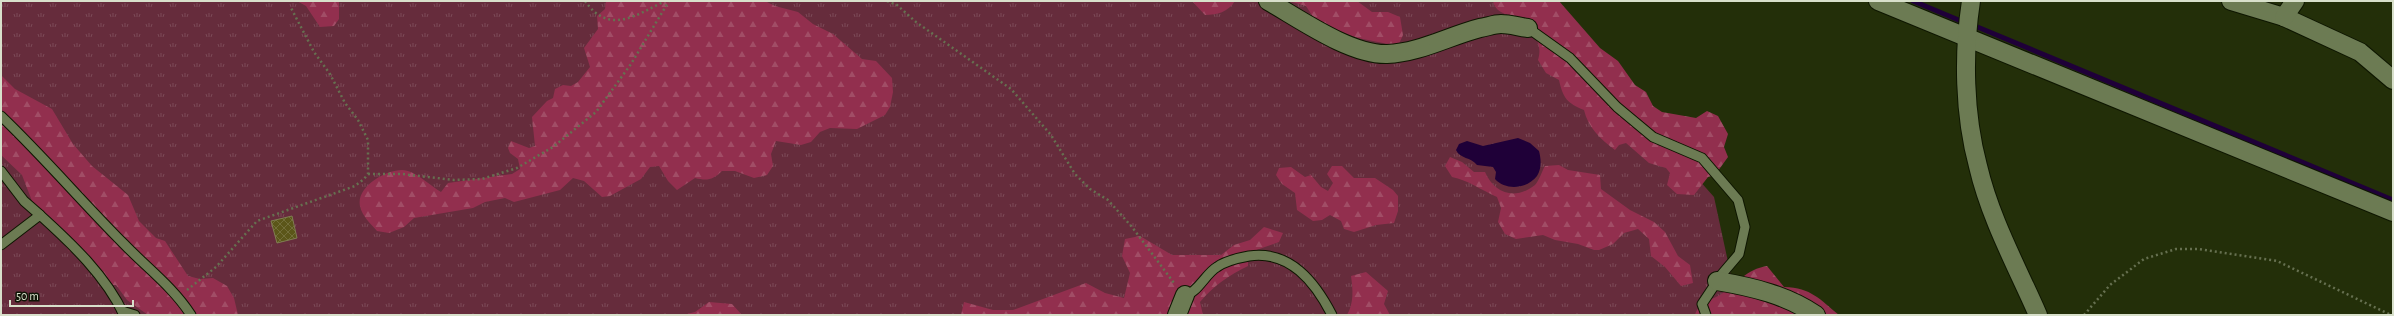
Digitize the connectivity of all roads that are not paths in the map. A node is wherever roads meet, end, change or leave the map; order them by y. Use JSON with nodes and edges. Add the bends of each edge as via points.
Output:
{"nodes":[{"id":1,"x":1268,"y":1,"type":"edge"},
{"id":2,"x":1878,"y":1,"type":"edge"},
{"id":3,"x":1971,"y":1,"type":"edge"},
{"id":4,"x":2231,"y":1,"type":"edge"},
{"id":5,"x":2295,"y":1,"type":"edge"},
{"id":6,"x":2284,"y":17,"type":"junction"},
{"id":7,"x":1528,"y":28,"type":"joint"},
{"id":8,"x":1966,"y":36,"type":"junction"},
{"id":9,"x":2393,"y":80,"type":"edge"},
{"id":10,"x":1,"y":116,"type":"edge"},
{"id":11,"x":1,"y":171,"type":"edge"},
{"id":12,"x":2393,"y":212,"type":"edge"},
{"id":13,"x":40,"y":216,"type":"junction"},
{"id":14,"x":1,"y":245,"type":"edge"},
{"id":15,"x":1718,"y":281,"type":"junction"},
{"id":16,"x":1185,"y":295,"type":"joint"},
{"id":17,"x":123,"y":313,"type":"edge"},
{"id":18,"x":135,"y":315,"type":"edge"},
{"id":19,"x":191,"y":315,"type":"edge"},
{"id":20,"x":1177,"y":315,"type":"edge"},
{"id":21,"x":1332,"y":315,"type":"edge"},
{"id":22,"x":1706,"y":315,"type":"edge"},
{"id":23,"x":1816,"y":315,"type":"edge"},
{"id":24,"x":2038,"y":315,"type":"edge"}],
"edges":[{"from":1,"to":7,"type":"street","via":[[1332,37],[1377,53],[1387,54],[1428,46],[1462,33],[1500,24]]},
{"from":2,"to":8,"type":"street"},
{"from":3,"to":8,"type":"street"},
{"from":4,"to":6,"type":"street"},
{"from":5,"to":6,"type":"street"},
{"from":6,"to":9,"type":"street","via":[[2360,52]]},
{"from":7,"to":15,"type":"lane","via":[[1570,58],[1617,107],[1654,137],[1702,158],[1738,200],[1745,227],[1739,254]]},
{"from":8,"to":12,"type":"street"},
{"from":8,"to":24,"type":"street","via":[[1969,115],[1978,166],[1996,218]]},
{"from":10,"to":19,"type":"lane","via":[[35,148],[124,244],[179,296]]},
{"from":11,"to":13,"type":"lane","via":[[24,201]]},
{"from":13,"to":14,"type":"lane"},
{"from":13,"to":17,"type":"lane","via":[[62,235],[101,277]]},
{"from":15,"to":22,"type":"lane","via":[[1702,304]]},
{"from":15,"to":23,"type":"street","via":[[1780,296]]},
{"from":16,"to":20,"type":"street"},
{"from":16,"to":21,"type":"lane","via":[[1194,290],[1217,267],[1239,258],[1260,255],[1280,259],[1298,268],[1322,295]]},
{"from":17,"to":18,"type":"lane"}]}
